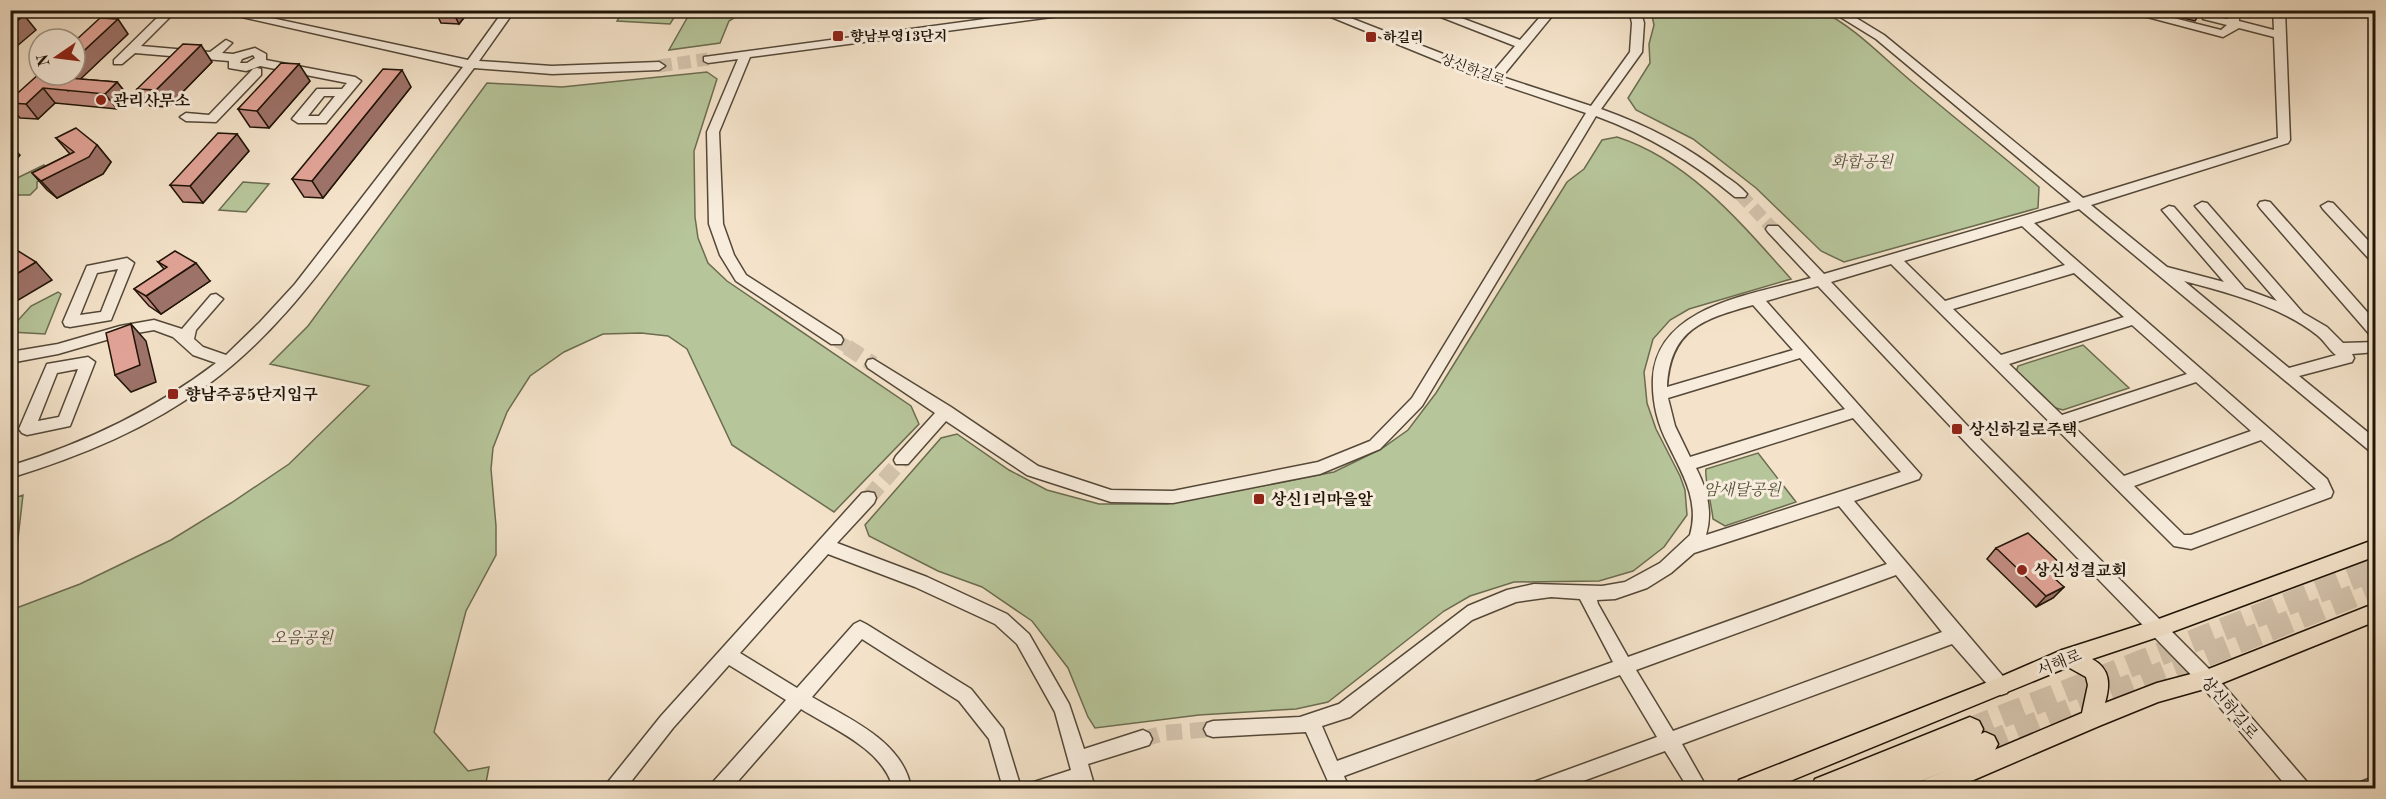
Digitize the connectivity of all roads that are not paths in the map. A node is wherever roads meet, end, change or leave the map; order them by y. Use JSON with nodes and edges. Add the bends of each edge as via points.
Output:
{"nodes":[{"id":1,"x":172,"y":10,"type":"edge"},
{"id":2,"x":216,"y":10,"type":"edge"},
{"id":3,"x":510,"y":10,"type":"edge"},
{"id":4,"x":1082,"y":10,"type":"edge"},
{"id":5,"x":1319,"y":10,"type":"edge"},
{"id":6,"x":1428,"y":10,"type":"edge"},
{"id":7,"x":1634,"y":10,"type":"edge"},
{"id":8,"x":1834,"y":10,"type":"edge"},
{"id":9,"x":2126,"y":10,"type":"edge"},
{"id":10,"x":2230,"y":10,"type":"edge"},
{"id":11,"x":2279,"y":10,"type":"edge"},
{"id":12,"x":1549,"y":11,"type":"edge"},
{"id":13,"x":2208,"y":13,"type":"edge"},
{"id":14,"x":2233,"y":24,"type":"junction"},
{"id":15,"x":2280,"y":35,"type":"junction"},
{"id":16,"x":226,"y":43,"type":"dead end"},
{"id":17,"x":1522,"y":45,"type":"junction"},
{"id":18,"x":132,"y":49,"type":"junction"},
{"id":19,"x":745,"y":55,"type":"junction"},
{"id":20,"x":213,"y":56,"type":"junction"},
{"id":21,"x":708,"y":59,"type":"tunnel mouth"},
{"id":22,"x":118,"y":62,"type":"dead end"},
{"id":23,"x":237,"y":63,"type":"junction"},
{"id":24,"x":471,"y":64,"type":"junction"},
{"id":25,"x":659,"y":66,"type":"tunnel mouth"},
{"id":26,"x":258,"y":67,"type":"junction"},
{"id":27,"x":282,"y":67,"type":"junction"},
{"id":28,"x":1494,"y":78,"type":"junction"},
{"id":29,"x":226,"y":79,"type":"dead end"},
{"id":30,"x":246,"y":84,"type":"junction"},
{"id":31,"x":344,"y":93,"type":"dead end"},
{"id":32,"x":1594,"y":110,"type":"junction"},
{"id":33,"x":186,"y":117,"type":"dead end"},
{"id":34,"x":1740,"y":194,"type":"tunnel mouth"},
{"id":35,"x":2081,"y":204,"type":"junction"},
{"id":36,"x":2202,"y":206,"type":"dead end"},
{"id":37,"x":2265,"y":206,"type":"dead end"},
{"id":38,"x":2328,"y":206,"type":"dead end"},
{"id":39,"x":2169,"y":210,"type":"dead end"},
{"id":40,"x":2024,"y":221,"type":"junction"},
{"id":41,"x":1773,"y":229,"type":"tunnel mouth"},
{"id":42,"x":1893,"y":258,"type":"junction"},
{"id":43,"x":2376,"y":258,"type":"edge"},
{"id":44,"x":2076,"y":267,"type":"junction"},
{"id":45,"x":2161,"y":270,"type":"junction"},
{"id":46,"x":1820,"y":279,"type":"junction"},
{"id":47,"x":2241,"y":294,"type":"junction"},
{"id":48,"x":216,"y":299,"type":"dead end"},
{"id":49,"x":1756,"y":299,"type":"junction"},
{"id":50,"x":1942,"y":308,"type":"junction"},
{"id":51,"x":106,"y":316,"type":"junction"},
{"id":52,"x":2134,"y":319,"type":"junction"},
{"id":53,"x":2302,"y":321,"type":"junction"},
{"id":54,"x":2376,"y":332,"type":"edge"},
{"id":55,"x":98,"y":338,"type":"junction"},
{"id":56,"x":186,"y":340,"type":"junction"},
{"id":57,"x":836,"y":340,"type":"tunnel mouth"},
{"id":58,"x":2376,"y":347,"type":"edge"},
{"id":59,"x":2338,"y":349,"type":"junction"},
{"id":60,"x":1803,"y":352,"type":"junction"},
{"id":61,"x":10,"y":358,"type":"edge"},
{"id":62,"x":228,"y":361,"type":"junction"},
{"id":63,"x":88,"y":362,"type":"junction"},
{"id":64,"x":1997,"y":362,"type":"junction"},
{"id":65,"x":873,"y":364,"type":"tunnel mouth"},
{"id":66,"x":2286,"y":374,"type":"junction"},
{"id":67,"x":2198,"y":376,"type":"junction"},
{"id":68,"x":1660,"y":395,"type":"junction"},
{"id":69,"x":946,"y":411,"type":"junction"},
{"id":70,"x":1856,"y":411,"type":"junction"},
{"id":71,"x":2058,"y":422,"type":"junction"},
{"id":72,"x":2263,"y":433,"type":"junction"},
{"id":73,"x":2376,"y":448,"type":"edge"},
{"id":74,"x":902,"y":460,"type":"tunnel mouth"},
{"id":75,"x":1689,"y":464,"type":"junction"},
{"id":76,"x":10,"y":472,"type":"edge"},
{"id":77,"x":2120,"y":484,"type":"junction"},
{"id":78,"x":868,"y":498,"type":"tunnel mouth"},
{"id":79,"x":1842,"y":498,"type":"junction"},
{"id":80,"x":826,"y":546,"type":"junction"},
{"id":81,"x":2376,"y":547,"type":"edge"},
{"id":82,"x":1688,"y":548,"type":"junction"},
{"id":83,"x":1899,"y":567,"type":"junction"},
{"id":84,"x":1586,"y":592,"type":"junction"},
{"id":85,"x":2376,"y":612,"type":"edge"},
{"id":86,"x":2157,"y":628,"type":"junction"},
{"id":87,"x":1955,"y":635,"type":"junction"},
{"id":88,"x":727,"y":655,"type":"junction"},
{"id":89,"x":2069,"y":657,"type":"junction"},
{"id":90,"x":1624,"y":666,"type":"junction"},
{"id":91,"x":2207,"y":680,"type":"junction"},
{"id":92,"x":2001,"y":687,"type":"junction"},
{"id":93,"x":798,"y":698,"type":"junction"},
{"id":94,"x":2091,"y":719,"type":"junction"},
{"id":95,"x":1310,"y":721,"type":"junction"},
{"id":96,"x":1213,"y":729,"type":"tunnel mouth"},
{"id":97,"x":1143,"y":739,"type":"tunnel mouth"},
{"id":98,"x":1668,"y":741,"type":"junction"},
{"id":99,"x":1333,"y":771,"type":"junction"},
{"id":100,"x":1082,"y":774,"type":"edge"},
{"id":101,"x":2376,"y":785,"type":"edge"},
{"id":102,"x":615,"y":789,"type":"edge"},
{"id":103,"x":720,"y":789,"type":"edge"},
{"id":104,"x":902,"y":789,"type":"edge"},
{"id":105,"x":1012,"y":789,"type":"edge"},
{"id":106,"x":1041,"y":789,"type":"edge"},
{"id":107,"x":1341,"y":789,"type":"edge"},
{"id":108,"x":1541,"y":789,"type":"edge"},
{"id":109,"x":1698,"y":789,"type":"edge"},
{"id":110,"x":1747,"y":789,"type":"edge"},
{"id":111,"x":1824,"y":789,"type":"edge"},
{"id":112,"x":1873,"y":789,"type":"edge"},
{"id":113,"x":1930,"y":789,"type":"edge"},
{"id":114,"x":2300,"y":789,"type":"edge"},
{"id":115,"x":2368,"y":789,"type":"edge"}],
"edges":[{"from":1,"to":18,"type":"street"},
{"from":2,"to":24,"type":"street"},
{"from":3,"to":24,"type":"street"},
{"from":4,"to":19,"type":"street"},
{"from":5,"to":28,"type":"street","name":"상신하길로"},
{"from":6,"to":17,"type":"street"},
{"from":7,"to":32,"type":"street","via":[[1638,23],[1636,52]]},
{"from":8,"to":35,"type":"street","via":[[1880,37]]},
{"from":9,"to":14,"type":"street","via":[[2216,34],[2229,33]]},
{"from":10,"to":14,"type":"street","via":[[2234,11]]},
{"from":11,"to":15,"type":"street"},
{"from":12,"to":17,"type":"street"},
{"from":13,"to":14,"type":"street"},
{"from":14,"to":15,"type":"street"},
{"from":15,"to":35,"type":"street","via":[[2284,140]]},
{"from":16,"to":20,"type":"street"},
{"from":17,"to":28,"type":"street"},
{"from":18,"to":20,"type":"street"},
{"from":18,"to":22,"type":"street"},
{"from":19,"to":21,"type":"street"},
{"from":19,"to":57,"type":"street","via":[[713,132],[716,224],[727,255],[741,278]]},
{"from":20,"to":23,"type":"street"},
{"from":23,"to":26,"type":"street","via":[[255,51],[262,56]]},
{"from":23,"to":29,"type":"street"},
{"from":24,"to":25,"type":"street","via":[[552,70]]},
{"from":24,"to":62,"type":"street","via":[[305,282],[272,321]]},
{"from":26,"to":27,"type":"street"},
{"from":26,"to":30,"type":"street"},
{"from":27,"to":30,"type":"street","via":[[267,82]]},
{"from":27,"to":31,"type":"street","via":[[354,81]]},
{"from":28,"to":32,"type":"street","name":"상신하길로"},
{"from":30,"to":33,"type":"street","via":[[212,119]]},
{"from":32,"to":34,"type":"street","name":"상신하길로","via":[[1673,146]]},
{"from":32,"to":69,"type":"street","via":[[1416,402],[1376,445],[1320,468],[1184,495],[1111,496],[1033,471]]},
{"from":35,"to":40,"type":"street"},
{"from":35,"to":45,"type":"street"},
{"from":36,"to":53,"type":"street"},
{"from":37,"to":54,"type":"street"},
{"from":38,"to":43,"type":"street"},
{"from":39,"to":47,"type":"street"},
{"from":40,"to":42,"type":"street"},
{"from":40,"to":44,"type":"street"},
{"from":41,"to":46,"type":"street","name":"상신하길로"},
{"from":42,"to":46,"type":"street"},
{"from":42,"to":50,"type":"street"},
{"from":44,"to":50,"type":"street"},
{"from":44,"to":52,"type":"street"},
{"from":45,"to":47,"type":"street"},
{"from":45,"to":66,"type":"street"},
{"from":46,"to":49,"type":"street"},
{"from":46,"to":86,"type":"street","name":"상신하길로"},
{"from":47,"to":53,"type":"street"},
{"from":48,"to":56,"type":"street","via":[[189,328]]},
{"from":49,"to":60,"type":"street"},
{"from":49,"to":68,"type":"street","via":[[1706,315],[1677,334],[1660,362]]},
{"from":50,"to":64,"type":"street"},
{"from":51,"to":51,"type":"street","via":[[70,322],[90,268],[126,263]]},
{"from":51,"to":55,"type":"street"},
{"from":52,"to":64,"type":"street"},
{"from":52,"to":67,"type":"street"},
{"from":53,"to":59,"type":"street","via":[[2322,332]]},
{"from":55,"to":56,"type":"street","via":[[154,326],[172,330]]},
{"from":55,"to":61,"type":"street"},
{"from":55,"to":63,"type":"street"},
{"from":56,"to":62,"type":"street","via":[[198,351]]},
{"from":58,"to":59,"type":"street"},
{"from":59,"to":66,"type":"street","via":[[2347,358]]},
{"from":60,"to":68,"type":"street"},
{"from":60,"to":70,"type":"street"},
{"from":62,"to":76,"type":"street","via":[[120,431],[47,462]]},
{"from":63,"to":63,"type":"street","via":[[52,368],[27,429],[66,422]]},
{"from":64,"to":71,"type":"street"},
{"from":65,"to":69,"type":"street"},
{"from":66,"to":73,"type":"street"},
{"from":67,"to":71,"type":"street"},
{"from":67,"to":72,"type":"street"},
{"from":68,"to":75,"type":"street","via":[[1669,432]]},
{"from":69,"to":74,"type":"street"},
{"from":70,"to":75,"type":"street"},
{"from":70,"to":79,"type":"street","via":[[1913,475]]},
{"from":71,"to":77,"type":"street"},
{"from":72,"to":77,"type":"street"},
{"from":72,"to":77,"type":"street","via":[[2321,484],[2325,492],[2187,542],[2172,535]]},
{"from":75,"to":82,"type":"street","via":[[1701,502],[1698,538]]},
{"from":78,"to":80,"type":"street"},
{"from":79,"to":82,"type":"street"},
{"from":79,"to":83,"type":"street"},
{"from":80,"to":88,"type":"street"},
{"from":80,"to":100,"type":"street","via":[[921,582],[1000,619],[1023,639],[1063,710]]},
{"from":81,"to":86,"type":"main road","name":"서해로"},
{"from":82,"to":84,"type":"street","via":[[1627,588]]},
{"from":83,"to":87,"type":"street"},
{"from":83,"to":90,"type":"street"},
{"from":84,"to":90,"type":"street"},
{"from":84,"to":95,"type":"street","via":[[1535,591],[1488,603],[1466,615],[1344,711]]},
{"from":85,"to":91,"type":"main road"},
{"from":86,"to":89,"type":"main road","name":"서해로"},
{"from":86,"to":91,"type":"street","name":"상신하길로"},
{"from":87,"to":92,"type":"street"},
{"from":87,"to":98,"type":"street"},
{"from":88,"to":93,"type":"street"},
{"from":88,"to":102,"type":"street","via":[[667,722]]},
{"from":89,"to":92,"type":"main road","name":"서해로"},
{"from":89,"to":94,"type":"main road","via":[[2095,671],[2099,685]]},
{"from":90,"to":98,"type":"street"},
{"from":90,"to":99,"type":"street"},
{"from":91,"to":94,"type":"main road","via":[[2157,693]]},
{"from":91,"to":114,"type":"street","name":"상신하길로"},
{"from":92,"to":110,"type":"main road","name":"서해로"},
{"from":93,"to":103,"type":"street"},
{"from":93,"to":104,"type":"street","via":[[875,745],[899,775]]},
{"from":93,"to":105,"type":"street","via":[[860,629],[965,695],[997,735]]},
{"from":94,"to":113,"type":"main road"},
{"from":95,"to":96,"type":"street"},
{"from":95,"to":99,"type":"street"},
{"from":97,"to":100,"type":"street"},
{"from":98,"to":108,"type":"street"},
{"from":98,"to":109,"type":"street"},
{"from":99,"to":107,"type":"street"},
{"from":100,"to":106,"type":"street"},
{"from":101,"to":115,"type":"street"},
{"from":111,"to":112,"type":"highway","via":[[1978,737]]}]}
